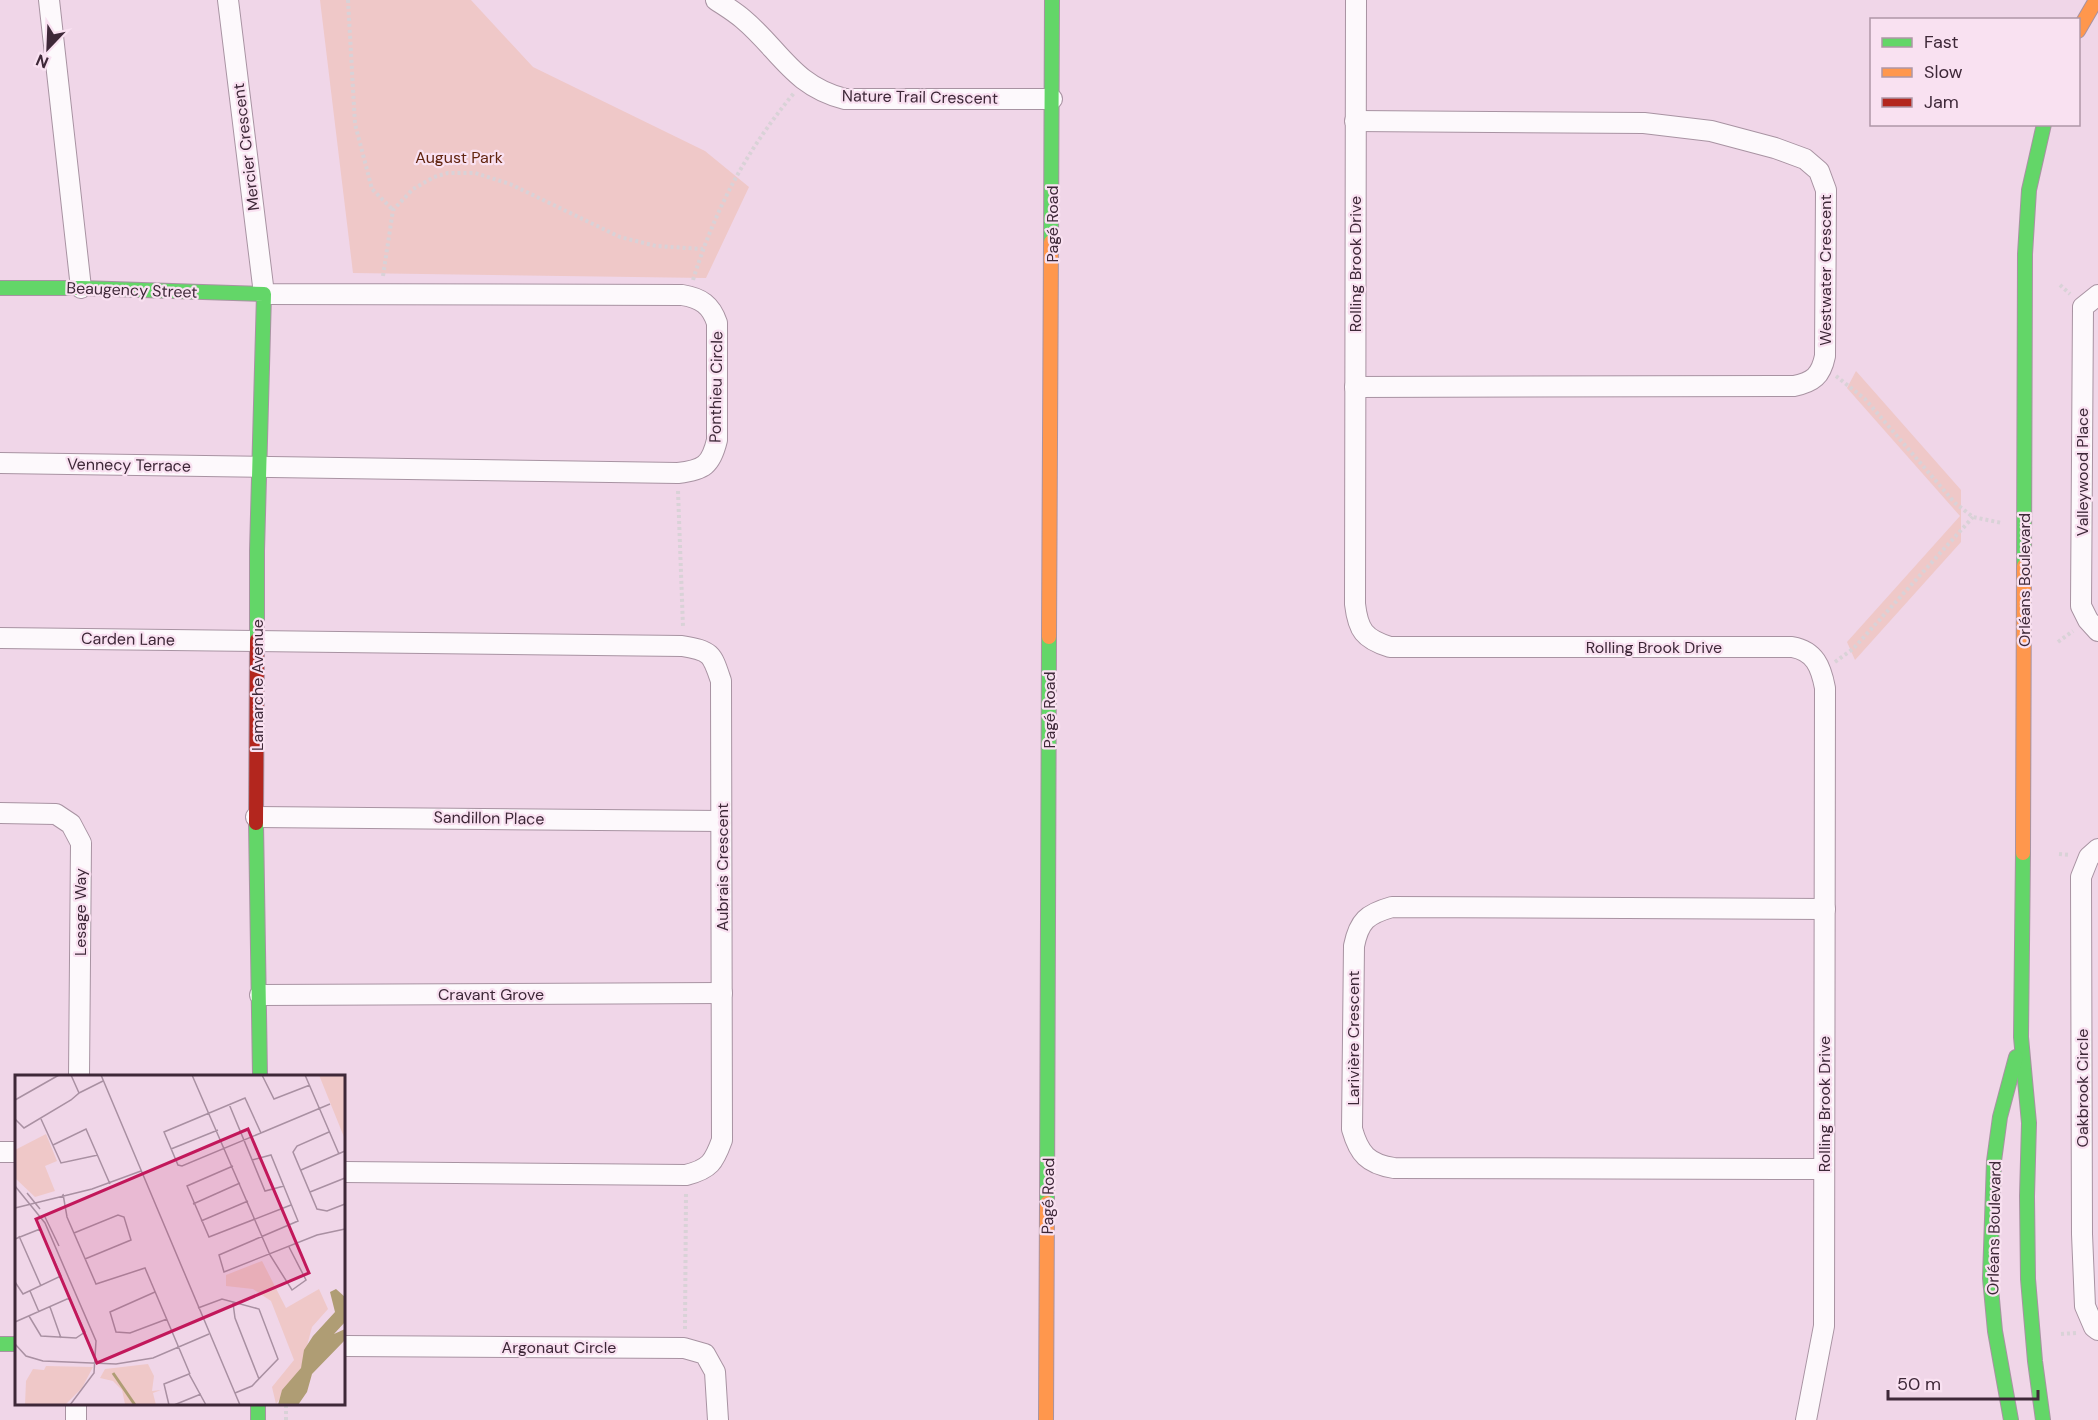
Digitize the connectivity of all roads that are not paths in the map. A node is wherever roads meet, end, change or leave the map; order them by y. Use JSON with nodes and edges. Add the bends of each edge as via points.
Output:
{"nodes":[{"id":1,"x":49,"y":0,"type":"edge"},
{"id":2,"x":228,"y":0,"type":"edge"},
{"id":3,"x":716,"y":0,"type":"edge"},
{"id":4,"x":1052,"y":0,"type":"edge"},
{"id":5,"x":1356,"y":0,"type":"edge"},
{"id":6,"x":2096,"y":0,"type":"edge"},
{"id":7,"x":747,"y":9,"type":"edge"},
{"id":8,"x":2080,"y":28,"type":"edge"},
{"id":9,"x":1052,"y":99,"type":"junction"},
{"id":10,"x":1355,"y":121,"type":"junction"},
{"id":11,"x":2044,"y":126,"type":"edge"},
{"id":12,"x":0,"y":288,"type":"edge"},
{"id":13,"x":81,"y":288,"type":"junction"},
{"id":14,"x":264,"y":294,"type":"junction"},
{"id":15,"x":2091,"y":301,"type":"edge"},
{"id":16,"x":1355,"y":387,"type":"junction"},
{"id":17,"x":0,"y":463,"type":"edge"},
{"id":18,"x":258,"y":466,"type":"junction"},
{"id":19,"x":2098,"y":631,"type":"edge"},
{"id":20,"x":0,"y":638,"type":"edge"},
{"id":21,"x":256,"y":641,"type":"junction"},
{"id":22,"x":0,"y":813,"type":"edge"},
{"id":23,"x":256,"y":816,"type":"junction"},
{"id":24,"x":721,"y":820,"type":"junction"},
{"id":25,"x":2098,"y":849,"type":"edge"},
{"id":26,"x":1825,"y":909,"type":"junction"},
{"id":27,"x":722,"y":993,"type":"junction"},
{"id":28,"x":260,"y":995,"type":"junction"},
{"id":29,"x":2020,"y":1037,"type":"junction"},
{"id":30,"x":79,"y":1075,"type":"edge"},
{"id":31,"x":260,"y":1075,"type":"edge"},
{"id":32,"x":1824,"y":1169,"type":"junction"},
{"id":33,"x":345,"y":1172,"type":"edge"},
{"id":34,"x":2098,"y":1330,"type":"edge"},
{"id":35,"x":345,"y":1346,"type":"edge"},
{"id":36,"x":718,"y":1420,"type":"edge"},
{"id":37,"x":1046,"y":1420,"type":"edge"},
{"id":38,"x":1806,"y":1420,"type":"edge"},
{"id":39,"x":2011,"y":1420,"type":"edge"},
{"id":40,"x":2043,"y":1420,"type":"edge"}],
"edges":[{"from":1,"to":13,"type":"street"},
{"from":2,"to":14,"type":"street","name":"Mercier Crescent"},
{"from":3,"to":7,"type":"street","name":"Nature Trail Crescent"},
{"from":4,"to":9,"type":"street","name":"Pagé Road"},
{"from":5,"to":10,"type":"street","name":"Rolling Brook Drive"},
{"from":6,"to":8,"type":"street"},
{"from":7,"to":9,"type":"street","name":"Nature Trail Crescent","via":[[804,81],[826,94],[845,99]]},
{"from":9,"to":37,"type":"street","name":"Pagé Road"},
{"from":10,"to":16,"type":"street","name":"Rolling Brook Drive"},
{"from":10,"to":16,"type":"street","name":"Westwater Crescent","via":[[1644,123],[1711,131],[1805,159],[1819,171],[1826,190],[1826,343],[1823,368],[1816,379],[1794,386]]},
{"from":11,"to":29,"type":"street","name":"Orléans Boulevard","via":[[2029,190],[2025,254]]},
{"from":12,"to":13,"type":"street","name":"Beaugency Street"},
{"from":13,"to":14,"type":"street","name":"Beaugency Street"},
{"from":14,"to":18,"type":"street","name":"Lamarche Avenue"},
{"from":14,"to":18,"type":"street","name":"Ponthieu Circle","via":[[689,296],[704,302],[717,323],[717,440],[706,464],[696,471],[678,473]]},
{"from":15,"to":19,"type":"street","name":"Valleywood Place","via":[[2081,606]]},
{"from":16,"to":26,"type":"street","name":"Rolling Brook Drive","via":[[1355,604],[1357,623],[1373,642],[1390,647],[1792,647],[1810,654],[1821,670],[1825,688]]},
{"from":17,"to":18,"type":"street","name":"Vennecy Terrace"},
{"from":18,"to":21,"type":"street","name":"Lamarche Avenue"},
{"from":20,"to":21,"type":"street","name":"Carden Lane"},
{"from":21,"to":23,"type":"street","name":"Lamarche Avenue"},
{"from":21,"to":24,"type":"street","name":"Aubrais Crescent","via":[[699,649],[713,658],[721,681]]},
{"from":22,"to":30,"type":"street","name":"Lesage Way","via":[[56,814],[71,824],[81,843]]},
{"from":23,"to":24,"type":"street","name":"Sandillon Place"},
{"from":23,"to":28,"type":"street","name":"Lamarche Avenue"},
{"from":24,"to":27,"type":"street","name":"Aubrais Crescent"},
{"from":25,"to":34,"type":"street","name":"Oakbrook Circle","via":[[2089,857],[2081,877],[2082,1234],[2085,1306]]},
{"from":26,"to":32,"type":"street","name":"Rolling Brook Drive"},
{"from":26,"to":32,"type":"street","name":"Larivière Crescent","via":[[1392,907],[1377,911],[1365,918],[1354,946],[1352,1130],[1357,1146],[1368,1159],[1394,1168]]},
{"from":27,"to":28,"type":"street","name":"Cravant Grove"},
{"from":27,"to":33,"type":"street","name":"Aubrais Crescent","via":[[722,1140],[715,1159],[701,1171]]},
{"from":28,"to":31,"type":"street","name":"Lamarche Avenue"},
{"from":29,"to":39,"type":"street","name":"Orléans Boulevard","via":[[2000,1117],[1991,1201],[1990,1278]]},
{"from":29,"to":40,"type":"street","name":"Orléans Boulevard","via":[[2029,1123],[2028,1279]]},
{"from":32,"to":38,"type":"street","name":"Rolling Brook Drive","via":[[1824,1326]]},
{"from":35,"to":36,"type":"street","name":"Argonaut Circle","via":[[684,1348],[705,1354],[715,1372]]}]}
